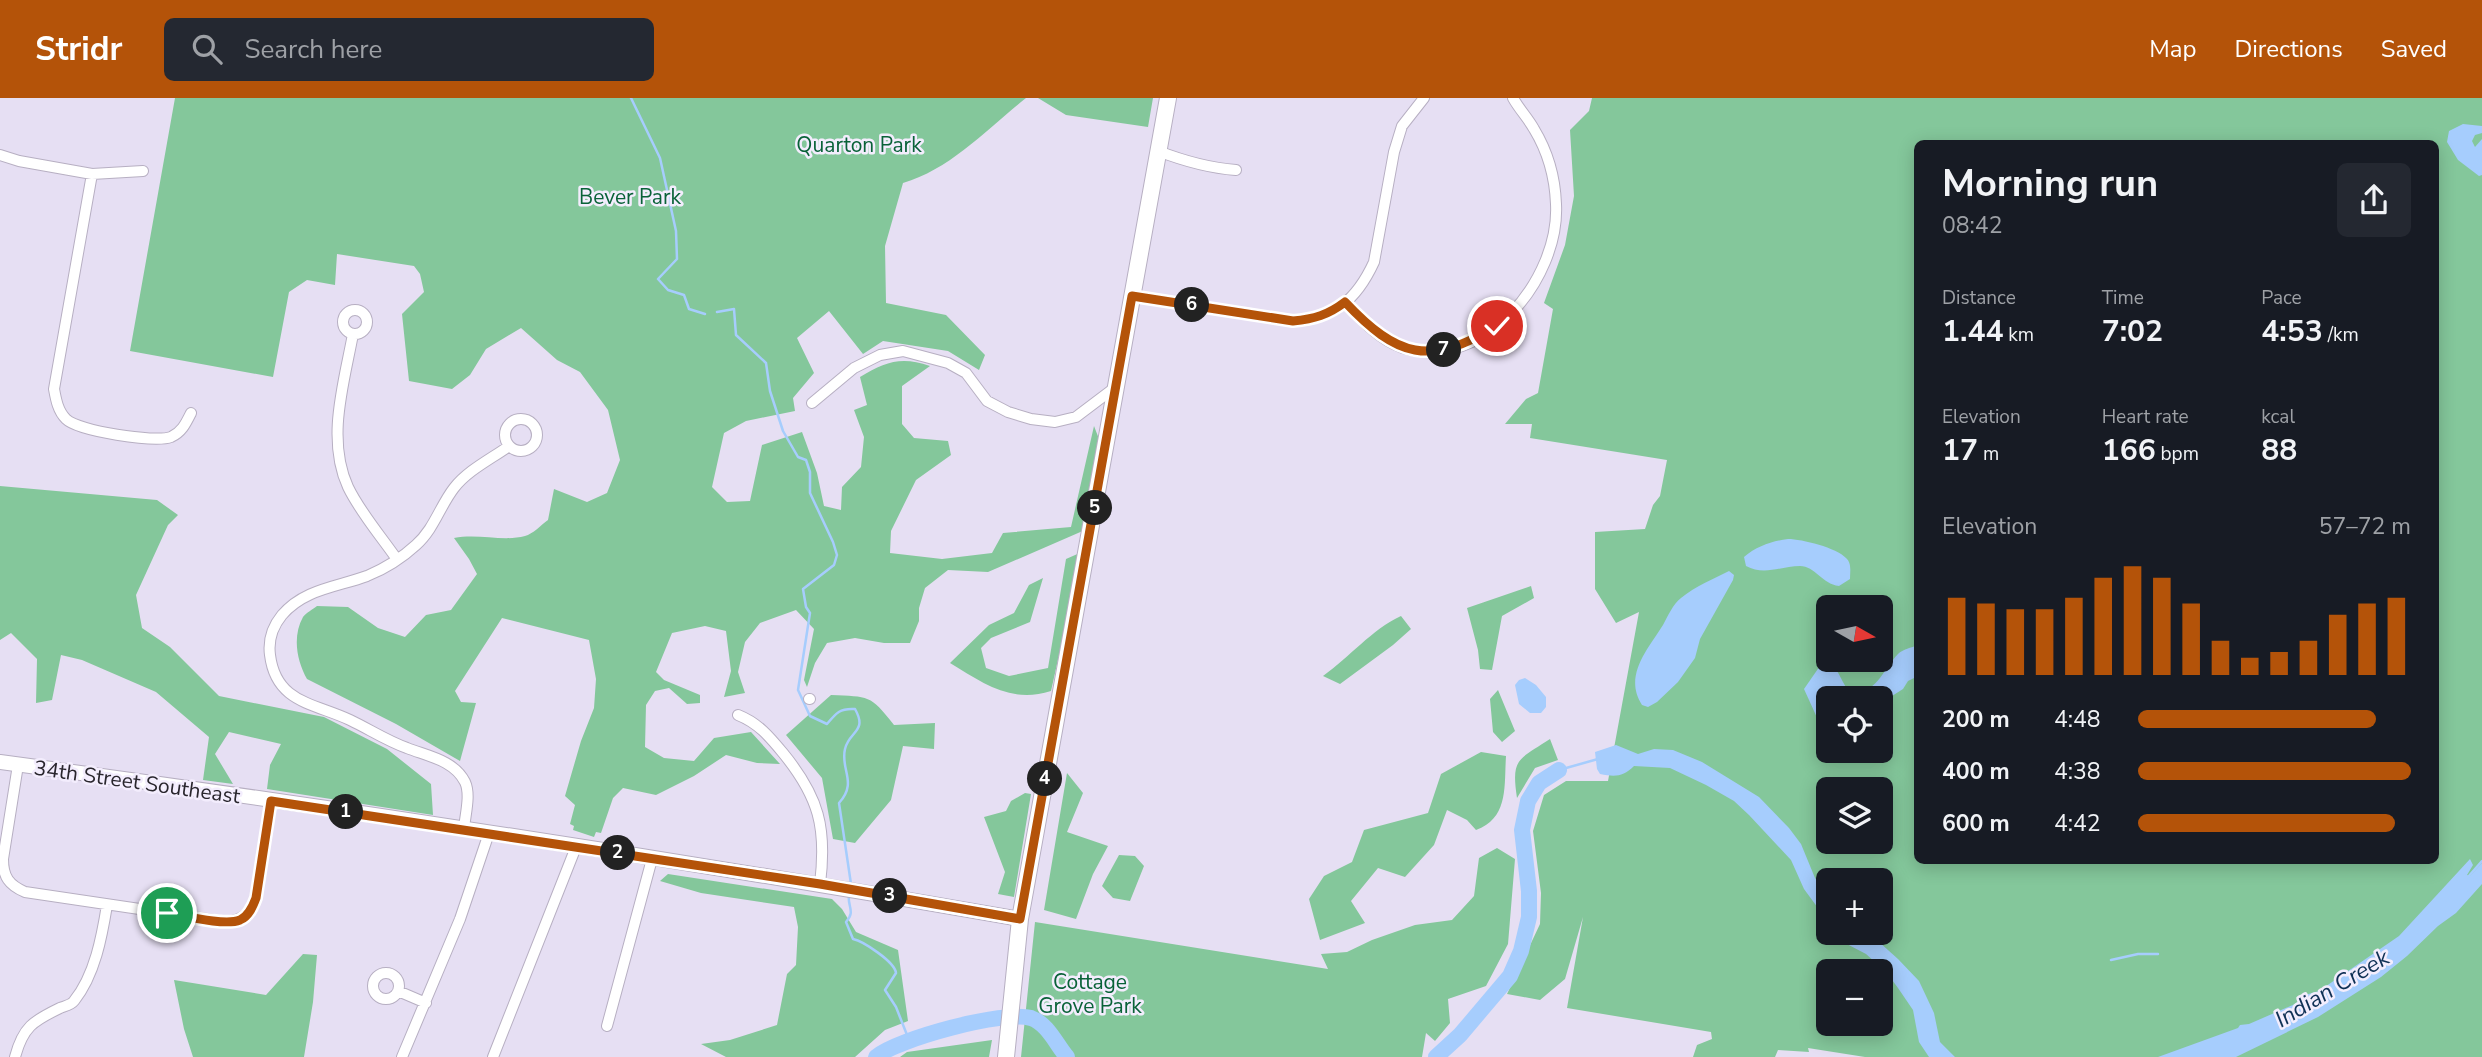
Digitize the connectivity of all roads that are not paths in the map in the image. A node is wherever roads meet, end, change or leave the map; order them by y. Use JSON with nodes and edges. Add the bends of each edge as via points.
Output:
{"nodes":[{"id":1,"x":1168,"y":98,"type":"edge"},
{"id":2,"x":1424,"y":98,"type":"edge"},
{"id":3,"x":1513,"y":98,"type":"edge"},
{"id":4,"x":1158,"y":151,"type":"junction"},
{"id":5,"x":0,"y":155,"type":"edge"},
{"id":6,"x":1236,"y":170,"type":"dead end"},
{"id":7,"x":143,"y":171,"type":"dead end"},
{"id":8,"x":92,"y":174,"type":"junction"},
{"id":9,"x":1132,"y":296,"type":"junction"},
{"id":10,"x":1345,"y":302,"type":"junction"},
{"id":11,"x":353,"y":334,"type":"dead end"},
{"id":12,"x":1117,"y":386,"type":"junction"},
{"id":13,"x":812,"y":403,"type":"dead end"},
{"id":14,"x":191,"y":413,"type":"dead end"},
{"id":15,"x":509,"y":446,"type":"dead end"},
{"id":16,"x":397,"y":558,"type":"junction"},
{"id":17,"x":738,"y":715,"type":"dead end"},
{"id":18,"x":0,"y":762,"type":"edge"},
{"id":19,"x":18,"y":765,"type":"junction"},
{"id":20,"x":271,"y":801,"type":"junction"},
{"id":21,"x":464,"y":829,"type":"junction"},
{"id":22,"x":489,"y":833,"type":"junction"},
{"id":23,"x":576,"y":847,"type":"junction"},
{"id":24,"x":652,"y":859,"type":"junction"},
{"id":25,"x":820,"y":884,"type":"junction"},
{"id":26,"x":107,"y":905,"type":"junction"},
{"id":27,"x":1020,"y":919,"type":"junction"},
{"id":28,"x":398,"y":991,"type":"dead end"},
{"id":29,"x":426,"y":1003,"type":"junction"},
{"id":30,"x":607,"y":1026,"type":"dead end"},
{"id":31,"x":16,"y":1057,"type":"edge"},
{"id":32,"x":402,"y":1057,"type":"edge"},
{"id":33,"x":493,"y":1057,"type":"edge"},
{"id":34,"x":1006,"y":1057,"type":"edge"}],
"edges":[{"from":1,"to":4,"type":"main road"},
{"from":2,"to":10,"type":"street","via":[[1402,126],[1394,152],[1374,262],[1366,279]]},
{"from":3,"to":10,"type":"street","via":[[1547,152],[1557,206],[1549,253],[1528,296],[1481,336],[1445,350],[1425,351],[1385,340]]},
{"from":4,"to":6,"type":"street"},
{"from":4,"to":9,"type":"main road"},
{"from":5,"to":8,"type":"street"},
{"from":7,"to":8,"type":"street"},
{"from":8,"to":14,"type":"street","via":[[54,389],[57,406],[66,419],[80,427],[152,439],[170,438],[182,430]]},
{"from":9,"to":10,"type":"street","via":[[1293,321],[1331,313]]},
{"from":9,"to":12,"type":"main road"},
{"from":11,"to":16,"type":"street","via":[[337,434],[339,454],[348,487]]},
{"from":12,"to":13,"type":"street","via":[[1076,417],[1055,422],[1031,419],[987,401],[966,373],[948,363],[902,351],[880,355],[854,368]]},
{"from":12,"to":27,"type":"main road"},
{"from":15,"to":16,"type":"street","via":[[455,487],[430,529]]},
{"from":16,"to":21,"type":"street","via":[[369,575],[295,603],[274,629],[271,664],[277,679],[304,704],[324,708],[456,771],[465,783],[467,797]]},
{"from":17,"to":25,"type":"street","via":[[766,733],[810,791],[824,850]]},
{"from":18,"to":19,"type":"street","name":"34th Street Southeast"},
{"from":19,"to":20,"type":"street","name":"34th Street Southeast"},
{"from":19,"to":26,"type":"street","via":[[3,873],[12,886],[24,892]]},
{"from":20,"to":21,"type":"street","name":"34th Street Southeast"},
{"from":20,"to":26,"type":"street","via":[[256,898],[242,920],[227,922]]},
{"from":21,"to":22,"type":"street","name":"34th Street Southeast"},
{"from":22,"to":23,"type":"street","name":"34th Street Southeast"},
{"from":22,"to":29,"type":"street"},
{"from":23,"to":24,"type":"street","name":"34th Street Southeast"},
{"from":23,"to":33,"type":"street"},
{"from":24,"to":25,"type":"street","name":"34th Street Southeast"},
{"from":24,"to":30,"type":"street"},
{"from":25,"to":27,"type":"street","name":"34th Street Southeast"},
{"from":26,"to":31,"type":"street","via":[[99,951],[73,1003],[27,1027]]},
{"from":27,"to":34,"type":"main road"},
{"from":28,"to":29,"type":"street"},
{"from":29,"to":32,"type":"street"}]}
